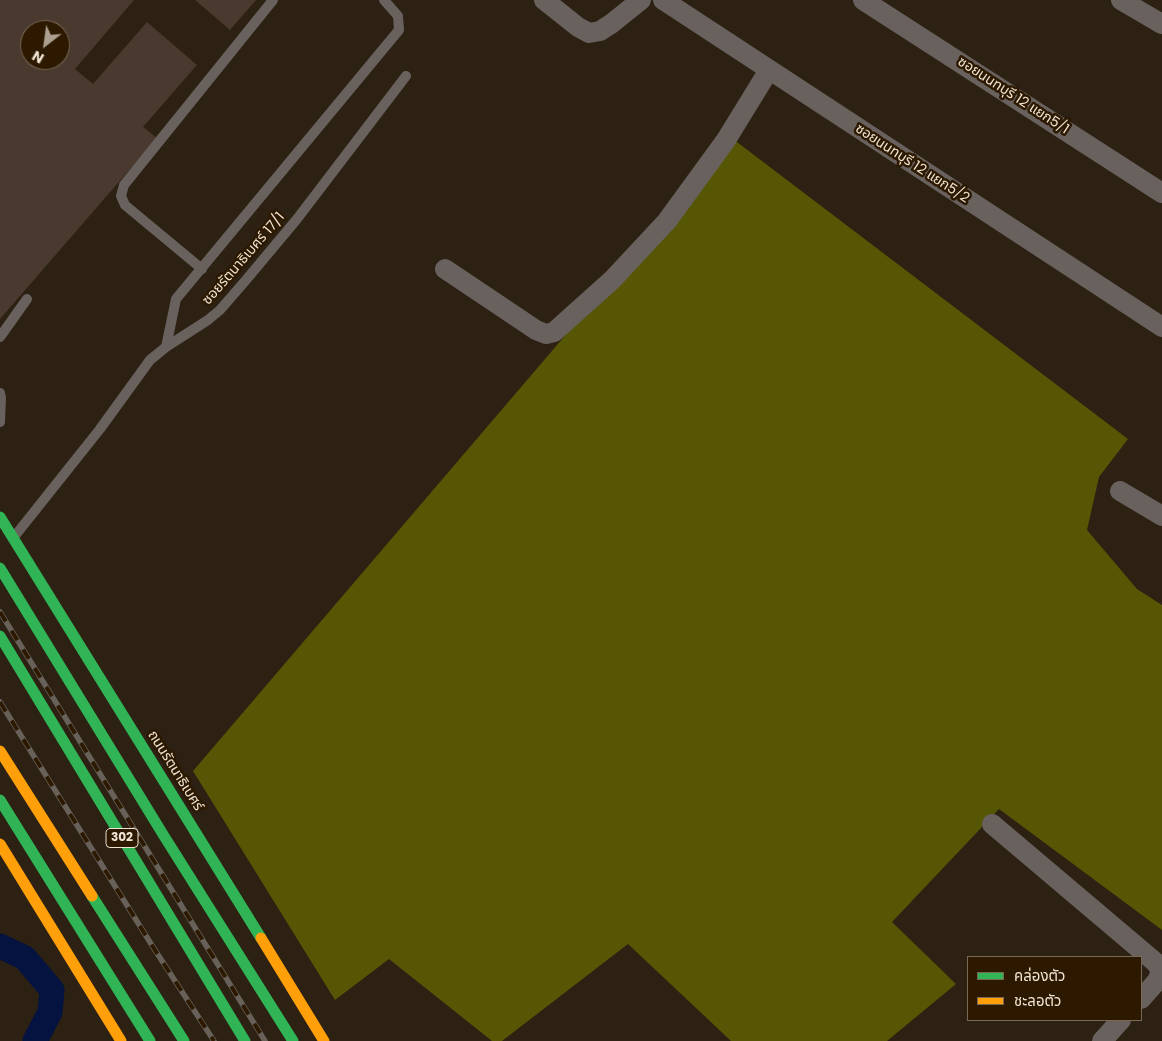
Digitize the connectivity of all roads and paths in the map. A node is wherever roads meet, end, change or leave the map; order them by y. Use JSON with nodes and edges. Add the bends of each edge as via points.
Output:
{"nodes":[{"id":1,"x":273,"y":0,"type":"edge"},
{"id":2,"x":384,"y":0,"type":"edge"},
{"id":3,"x":544,"y":0,"type":"edge"},
{"id":4,"x":641,"y":0,"type":"edge"},
{"id":5,"x":663,"y":0,"type":"edge"},
{"id":6,"x":864,"y":0,"type":"edge"},
{"id":7,"x":1121,"y":0,"type":"edge"},
{"id":8,"x":1162,"y":24,"type":"edge"},
{"id":9,"x":769,"y":70,"type":"junction"},
{"id":10,"x":406,"y":76,"type":"dead end"},
{"id":11,"x":1162,"y":193,"type":"edge"},
{"id":12,"x":202,"y":269,"type":"junction"},
{"id":13,"x":445,"y":269,"type":"dead end"},
{"id":14,"x":27,"y":299,"type":"dead end"},
{"id":15,"x":1162,"y":327,"type":"edge"},
{"id":16,"x":0,"y":337,"type":"edge"},
{"id":17,"x":166,"y":347,"type":"junction"},
{"id":18,"x":0,"y":393,"type":"edge"},
{"id":19,"x":0,"y":422,"type":"edge"},
{"id":20,"x":1120,"y":492,"type":"dead end"},
{"id":21,"x":1162,"y":516,"type":"edge"},
{"id":22,"x":0,"y":517,"type":"edge"},
{"id":23,"x":13,"y":538,"type":"junction"},
{"id":24,"x":0,"y":568,"type":"edge"},
{"id":25,"x":0,"y":636,"type":"edge"},
{"id":26,"x":0,"y":751,"type":"edge"},
{"id":27,"x":0,"y":800,"type":"edge"},
{"id":28,"x":992,"y":824,"type":"dead end"},
{"id":29,"x":0,"y":844,"type":"edge"},
{"id":30,"x":1142,"y":998,"type":"edge"},
{"id":31,"x":1120,"y":1021,"type":"edge"},
{"id":32,"x":118,"y":1040,"type":"edge"},
{"id":33,"x":150,"y":1041,"type":"edge"},
{"id":34,"x":184,"y":1041,"type":"edge"},
{"id":35,"x":245,"y":1041,"type":"edge"},
{"id":36,"x":293,"y":1041,"type":"edge"},
{"id":37,"x":324,"y":1041,"type":"edge"},
{"id":38,"x":1102,"y":1041,"type":"edge"}],
"edges":[{"from":1,"to":12,"type":"lane","via":[[124,186],[121,196],[125,205]]},
{"from":2,"to":12,"type":"lane","via":[[398,16],[398,30]]},
{"from":3,"to":4,"type":"street","via":[[589,34],[611,24]]},
{"from":5,"to":9,"type":"street","name":"ซอยนนทบุรี 12 แยก5/2"},
{"from":6,"to":11,"type":"street","name":"ซอยนนทบุรี 12 แยก5/1"},
{"from":7,"to":8,"type":"street"},
{"from":9,"to":13,"type":"street","via":[[726,140],[668,221],[612,280],[554,332],[546,334],[536,330]]},
{"from":9,"to":15,"type":"street","name":"ซอยนนทบุรี 12 แยก5/2"},
{"from":10,"to":17,"type":"lane","name":"ซอยรัตนาธิเบศร์ 17/1","via":[[297,219],[220,310]]},
{"from":12,"to":17,"type":"lane","via":[[176,299]]},
{"from":14,"to":16,"type":"lane"},
{"from":17,"to":23,"type":"lane","name":"ซอยรัตนาธิเบศร์ 17/1","via":[[150,360]]},
{"from":18,"to":19,"type":"lane"},
{"from":20,"to":21,"type":"street"},
{"from":22,"to":23,"type":"main road","name":"ถนนรัตนาธิเบศร์"},
{"from":23,"to":37,"type":"main road","name":"ถนนรัตนาธิเบศร์"},
{"from":24,"to":36,"type":"main road"},
{"from":25,"to":35,"type":"main road","number":"302"},
{"from":26,"to":34,"type":"main road"},
{"from":27,"to":33,"type":"main road"},
{"from":28,"to":30,"type":"street","via":[[1155,962],[1160,974]]},
{"from":29,"to":32,"type":"main road"},
{"from":31,"to":38,"type":"street"}]}
